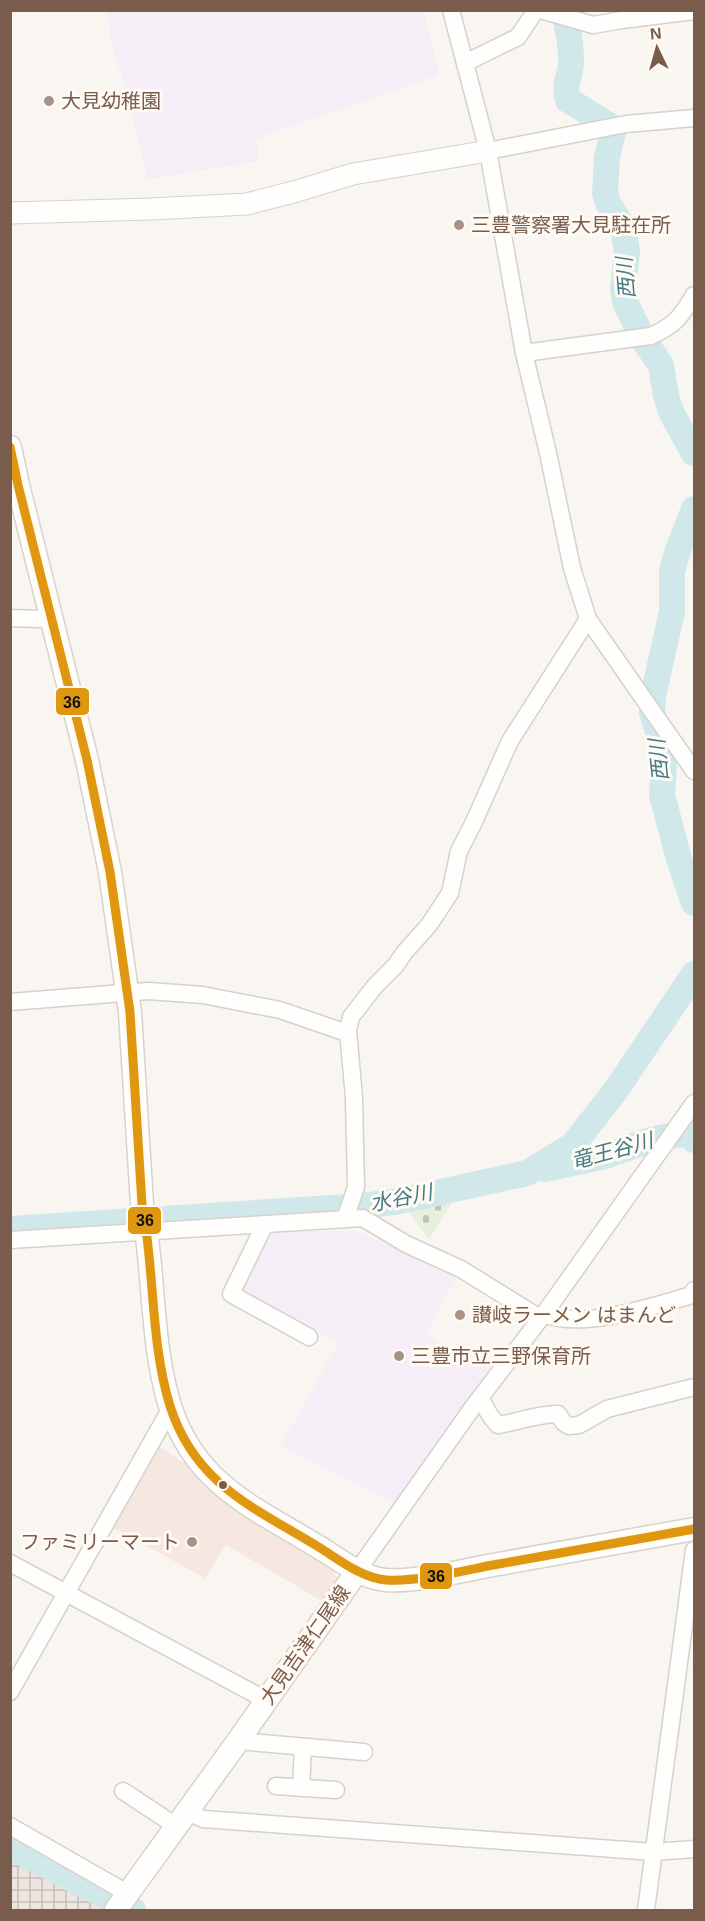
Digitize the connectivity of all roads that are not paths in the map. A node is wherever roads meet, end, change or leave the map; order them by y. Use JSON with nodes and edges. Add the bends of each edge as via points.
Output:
{"nodes":[{"id":1,"x":451,"y":10,"type":"edge"},
{"id":2,"x":536,"y":10,"type":"edge"},
{"id":3,"x":542,"y":10,"type":"edge"},
{"id":4,"x":694,"y":12,"type":"edge"},
{"id":5,"x":465,"y":63,"type":"junction"},
{"id":6,"x":694,"y":118,"type":"edge"},
{"id":7,"x":488,"y":151,"type":"junction"},
{"id":8,"x":10,"y":213,"type":"edge"},
{"id":9,"x":694,"y":295,"type":"edge"},
{"id":10,"x":524,"y":353,"type":"junction"},
{"id":11,"x":10,"y":447,"type":"edge"},
{"id":12,"x":10,"y":618,"type":"edge"},
{"id":13,"x":39,"y":619,"type":"dead end"},
{"id":14,"x":588,"y":619,"type":"junction"},
{"id":15,"x":694,"y":771,"type":"edge"},
{"id":16,"x":127,"y":992,"type":"junction"},
{"id":17,"x":10,"y":1002,"type":"edge"},
{"id":18,"x":348,"y":1030,"type":"junction"},
{"id":19,"x":694,"y":1103,"type":"edge"},
{"id":20,"x":345,"y":1219,"type":"junction"},
{"id":21,"x":266,"y":1224,"type":"junction"},
{"id":22,"x":148,"y":1232,"type":"junction"},
{"id":23,"x":10,"y":1240,"type":"edge"},
{"id":24,"x":694,"y":1298,"type":"edge"},
{"id":25,"x":542,"y":1316,"type":"junction"},
{"id":26,"x":309,"y":1337,"type":"dead end"},
{"id":27,"x":694,"y":1387,"type":"edge"},
{"id":28,"x":480,"y":1398,"type":"junction"},
{"id":29,"x":171,"y":1408,"type":"junction"},
{"id":30,"x":694,"y":1529,"type":"edge"},
{"id":31,"x":694,"y":1550,"type":"edge"},
{"id":32,"x":10,"y":1563,"type":"edge"},
{"id":33,"x":358,"y":1570,"type":"junction"},
{"id":34,"x":66,"y":1592,"type":"junction"},
{"id":35,"x":10,"y":1692,"type":"edge"},
{"id":36,"x":266,"y":1701,"type":"junction"},
{"id":37,"x":238,"y":1741,"type":"junction"},
{"id":38,"x":303,"y":1747,"type":"junction"},
{"id":39,"x":364,"y":1752,"type":"dead end"},
{"id":40,"x":276,"y":1786,"type":"dead end"},
{"id":41,"x":301,"y":1788,"type":"junction"},
{"id":42,"x":336,"y":1790,"type":"dead end"},
{"id":43,"x":123,"y":1791,"type":"dead end"},
{"id":44,"x":181,"y":1819,"type":"junction"},
{"id":45,"x":10,"y":1826,"type":"edge"},
{"id":46,"x":694,"y":1849,"type":"edge"},
{"id":47,"x":654,"y":1852,"type":"junction"},
{"id":48,"x":122,"y":1901,"type":"edge"},
{"id":49,"x":646,"y":1911,"type":"edge"}],
"edges":[{"from":1,"to":5,"type":"street"},
{"from":2,"to":5,"type":"street","via":[[518,37]]},
{"from":3,"to":4,"type":"street","via":[[593,25]]},
{"from":5,"to":7,"type":"street"},
{"from":6,"to":7,"type":"street","via":[[626,124]]},
{"from":7,"to":8,"type":"street","via":[[353,174],[247,204]]},
{"from":7,"to":10,"type":"street"},
{"from":9,"to":10,"type":"street","via":[[682,315],[651,336]]},
{"from":10,"to":14,"type":"street","via":[[572,568]]},
{"from":11,"to":16,"type":"main road","via":[[87,760]]},
{"from":12,"to":13,"type":"street"},
{"from":14,"to":15,"type":"street"},
{"from":14,"to":18,"type":"street","via":[[510,741],[459,851],[450,893],[351,1017]]},
{"from":16,"to":17,"type":"street"},
{"from":16,"to":18,"type":"street","via":[[203,995],[280,1010]]},
{"from":16,"to":22,"type":"main road","via":[[142,1204]]},
{"from":18,"to":20,"type":"street","via":[[356,1186]]},
{"from":19,"to":25,"type":"street"},
{"from":20,"to":21,"type":"street"},
{"from":20,"to":25,"type":"street","via":[[363,1218]]},
{"from":21,"to":22,"type":"street"},
{"from":21,"to":26,"type":"street","via":[[231,1294]]},
{"from":22,"to":23,"type":"street"},
{"from":22,"to":29,"type":"main road","via":[[157,1354]]},
{"from":24,"to":25,"type":"street","via":[[613,1316]]},
{"from":25,"to":28,"type":"street"},
{"from":27,"to":28,"type":"street","via":[[607,1409],[579,1425],[569,1426],[558,1414],[498,1425]]},
{"from":28,"to":33,"type":"street"},
{"from":29,"to":33,"type":"main road","via":[[197,1460],[218,1483],[251,1508]]},
{"from":29,"to":34,"type":"street"},
{"from":30,"to":33,"type":"main road","name":"大見吉津仁尾線","via":[[402,1580],[384,1580]]},
{"from":31,"to":47,"type":"street"},
{"from":32,"to":34,"type":"street"},
{"from":33,"to":36,"type":"main road","name":"大見吉津仁尾線"},
{"from":34,"to":35,"type":"street"},
{"from":34,"to":36,"type":"street"},
{"from":36,"to":37,"type":"main road","name":"大見吉津仁尾線"},
{"from":37,"to":38,"type":"street"},
{"from":37,"to":44,"type":"main road","name":"大見吉津仁尾線"},
{"from":38,"to":39,"type":"street"},
{"from":38,"to":41,"type":"street"},
{"from":40,"to":41,"type":"street"},
{"from":41,"to":42,"type":"street"},
{"from":43,"to":44,"type":"street"},
{"from":44,"to":47,"type":"street"},
{"from":44,"to":48,"type":"main road","name":"大見吉津仁尾線"},
{"from":45,"to":48,"type":"street"},
{"from":46,"to":47,"type":"street"},
{"from":47,"to":49,"type":"street"}]}
